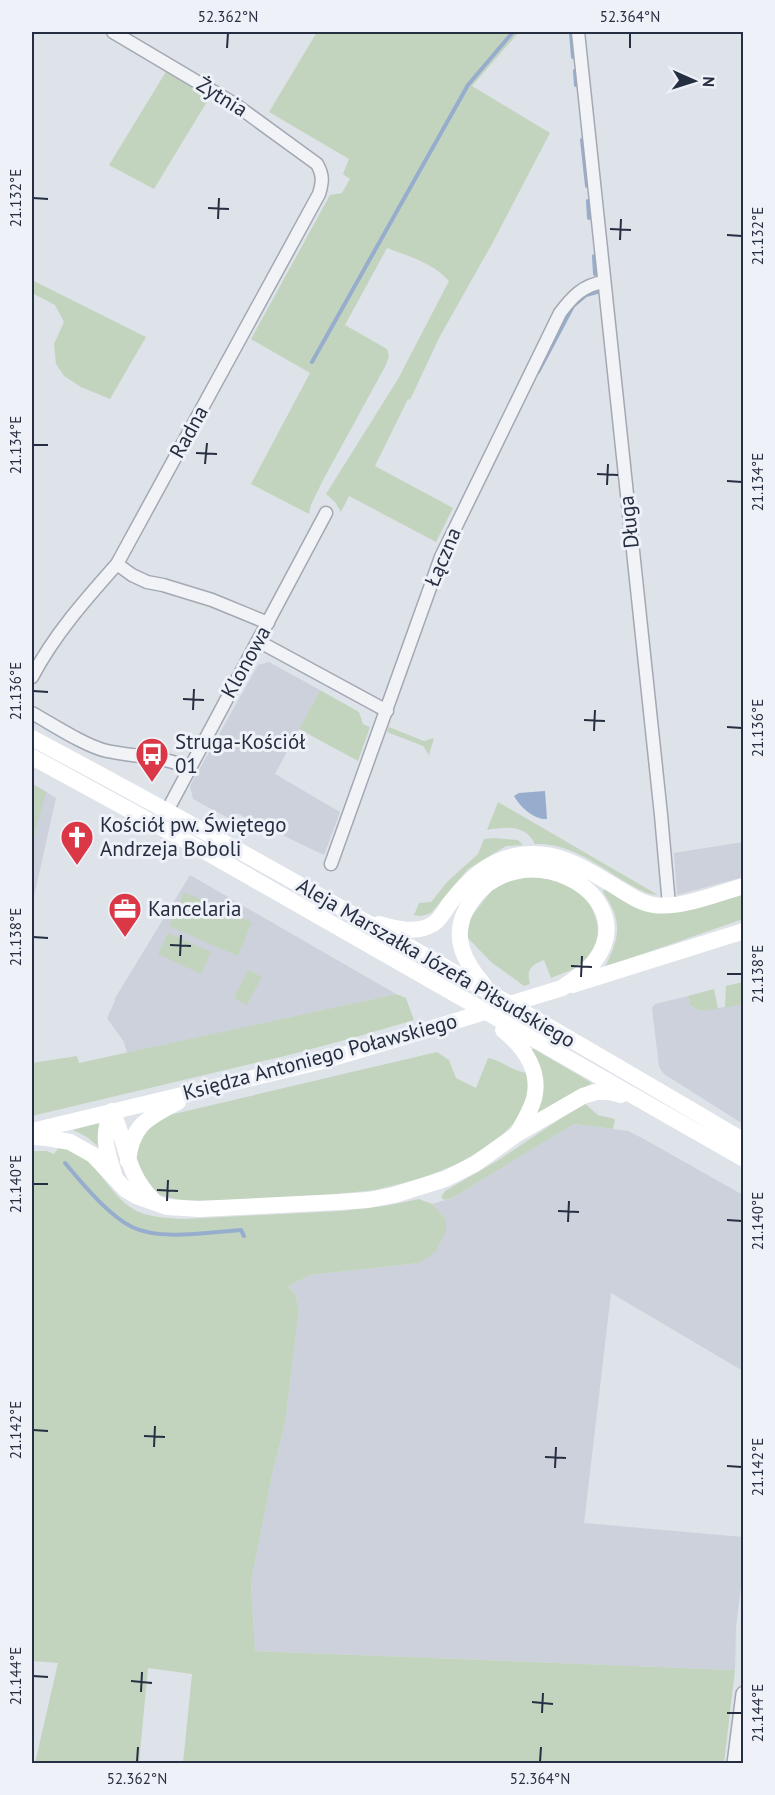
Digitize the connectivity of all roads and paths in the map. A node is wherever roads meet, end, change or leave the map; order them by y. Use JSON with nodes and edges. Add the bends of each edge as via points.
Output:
{"nodes":[{"id":1,"x":113,"y":32,"type":"edge"},
{"id":2,"x":578,"y":32,"type":"edge"},
{"id":3,"x":322,"y":173,"type":"joint"},
{"id":4,"x":604,"y":282,"type":"junction"},
{"id":5,"x":326,"y":513,"type":"dead end"},
{"id":6,"x":117,"y":564,"type":"junction"},
{"id":7,"x":268,"y":623,"type":"junction"},
{"id":8,"x":258,"y":641,"type":"junction"},
{"id":9,"x":32,"y":678,"type":"edge"},
{"id":10,"x":387,"y":711,"type":"junction"},
{"id":11,"x":32,"y":713,"type":"edge"},
{"id":12,"x":32,"y":738,"type":"edge"},
{"id":13,"x":32,"y":757,"type":"edge"},
{"id":14,"x":189,"y":768,"type":"junction"},
{"id":15,"x":167,"y":811,"type":"junction"},
{"id":16,"x":331,"y":864,"type":"dead end"},
{"id":17,"x":744,"y":886,"type":"edge"},
{"id":18,"x":669,"y":905,"type":"junction"},
{"id":19,"x":350,"y":914,"type":"junction"},
{"id":20,"x":744,"y":931,"type":"edge"},
{"id":21,"x":562,"y":988,"type":"junction"},
{"id":22,"x":495,"y":996,"type":"junction"},
{"id":23,"x":465,"y":1000,"type":"junction"},
{"id":24,"x":202,"y":1090,"type":"junction"},
{"id":25,"x":634,"y":1098,"type":"junction"},
{"id":26,"x":112,"y":1111,"type":"junction"},
{"id":27,"x":32,"y":1131,"type":"edge"},
{"id":28,"x":517,"y":1134,"type":"junction"},
{"id":29,"x":32,"y":1137,"type":"edge"},
{"id":30,"x":744,"y":1141,"type":"edge"},
{"id":31,"x":744,"y":1159,"type":"edge"},
{"id":32,"x":128,"y":1161,"type":"junction"},
{"id":33,"x":116,"y":1180,"type":"junction"},
{"id":34,"x":158,"y":1205,"type":"junction"},
{"id":35,"x":744,"y":1694,"type":"edge"},
{"id":36,"x":735,"y":1764,"type":"edge"}],
"edges":[{"from":1,"to":3,"type":"street","name":"Żytnia","via":[[236,105],[308,156]]},
{"from":2,"to":4,"type":"street","name":"Długa"},
{"from":3,"to":6,"type":"street","name":"Radna","via":[[319,194]]},
{"from":4,"to":10,"type":"street","name":"Łączna","via":[[586,287],[572,298],[549,334],[441,557]]},
{"from":4,"to":18,"type":"street","name":"Długa"},
{"from":5,"to":7,"type":"street","name":"Klonowa"},
{"from":6,"to":7,"type":"street","via":[[147,582],[212,600]]},
{"from":6,"to":9,"type":"street","name":"Radna","via":[[45,652]]},
{"from":7,"to":8,"type":"street","name":"Klonowa"},
{"from":8,"to":10,"type":"street"},
{"from":8,"to":14,"type":"street","name":"Klonowa"},
{"from":10,"to":16,"type":"street","name":"Łączna"},
{"from":11,"to":14,"type":"street","via":[[105,751],[175,761]]},
{"from":12,"to":15,"type":"main road","name":"Aleja Marszałka Józefa Piłsudskiego"},
{"from":13,"to":23,"type":"main road","name":"Aleja Marszałka Józefa Piłsudskiego"},
{"from":14,"to":15,"type":"street","name":"Klonowa"},
{"from":15,"to":19,"type":"main road","name":"Aleja Marszałka Józefa Piłsudskiego"},
{"from":17,"to":18,"type":"main road"},
{"from":18,"to":19,"type":"main road","via":[[648,904],[576,863],[536,854],[513,856],[489,865],[465,885],[433,924],[415,930],[394,928]]},
{"from":19,"to":22,"type":"main road","name":"Aleja Marszałka Józefa Piłsudskiego"},
{"from":20,"to":21,"type":"main road","name":"Księdza Antoniego Poławskiego"},
{"from":21,"to":22,"type":"main road","via":[[599,954],[605,936],[603,915],[594,897],[572,879],[548,870],[527,870],[504,875],[488,884],[469,905],[460,923],[463,954]]},
{"from":21,"to":24,"type":"main road","name":"Księdza Antoniego Poławskiego","bridge":true,"via":[[323,1061]]},
{"from":22,"to":30,"type":"main road","name":"Aleja Marszałka Józefa Piłsudskiego"},
{"from":23,"to":25,"type":"main road","name":"Aleja Marszałka Józefa Piłsudskiego"},
{"from":23,"to":28,"type":"main road","via":[[517,1041],[533,1069],[534,1099]]},
{"from":24,"to":26,"type":"main road","name":"Księdza Antoniego Poławskiego"},
{"from":24,"to":32,"type":"main road","via":[[145,1120],[134,1136]]},
{"from":25,"to":28,"type":"main road","via":[[609,1092],[583,1096]]},
{"from":25,"to":31,"type":"main road","name":"Aleja Marszałka Józefa Piłsudskiego"},
{"from":26,"to":27,"type":"main road","name":"Księdza Antoniego Poławskiego"},
{"from":26,"to":32,"type":"main road"},
{"from":26,"to":33,"type":"main road","via":[[105,1138]]},
{"from":28,"to":34,"type":"main road","via":[[459,1172],[394,1196],[199,1209]]},
{"from":29,"to":33,"type":"main road","via":[[70,1142],[93,1155]]},
{"from":32,"to":34,"type":"main road","via":[[142,1190]]},
{"from":33,"to":34,"type":"main road","via":[[136,1196]]},
{"from":35,"to":36,"type":"street"}]}
